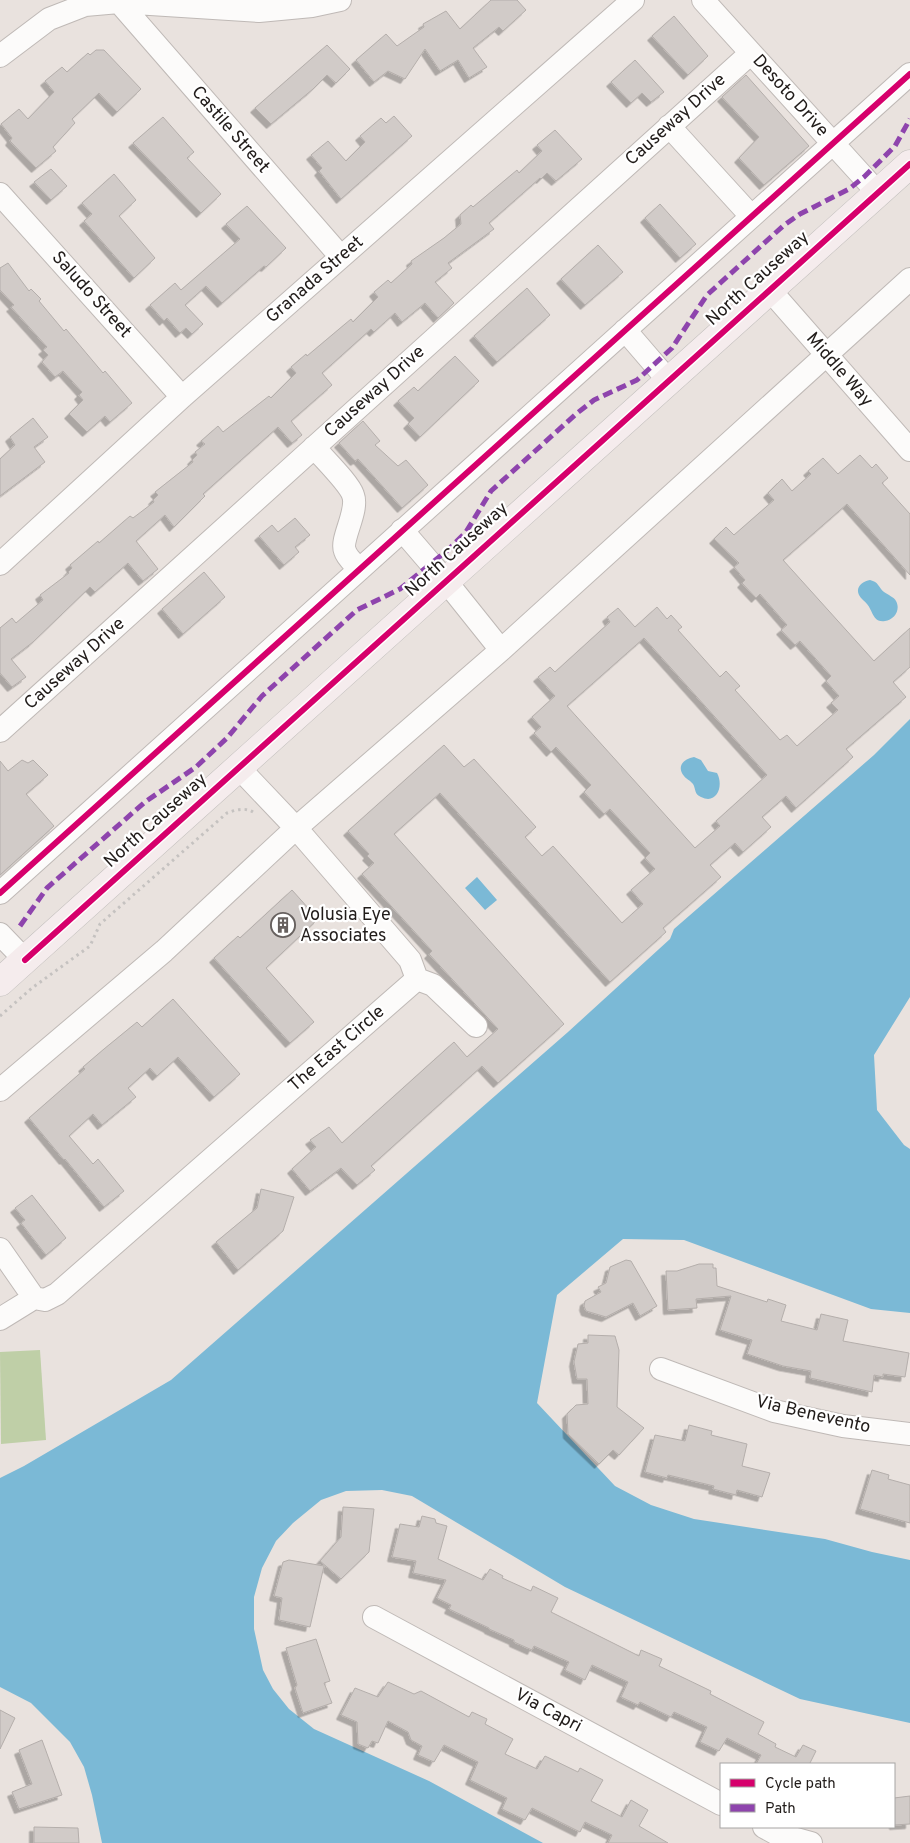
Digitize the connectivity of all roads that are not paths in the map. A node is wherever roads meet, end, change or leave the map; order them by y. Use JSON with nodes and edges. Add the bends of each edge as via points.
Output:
{"nodes":[{"id":1,"x":340,"y":0,"type":"edge"},
{"id":2,"x":633,"y":0,"type":"edge"},
{"id":3,"x":703,"y":0,"type":"edge"},
{"id":4,"x":119,"y":2,"type":"junction"},
{"id":5,"x":751,"y":53,"type":"junction"},
{"id":6,"x":0,"y":56,"type":"edge"},
{"id":7,"x":910,"y":74,"type":"edge"},
{"id":8,"x":669,"y":126,"type":"junction"},
{"id":9,"x":832,"y":143,"type":"junction"},
{"id":10,"x":910,"y":164,"type":"edge"},
{"id":11,"x":878,"y":193,"type":"junction"},
{"id":12,"x":0,"y":194,"type":"edge"},
{"id":13,"x":751,"y":216,"type":"junction"},
{"id":14,"x":341,"y":257,"type":"junction"},
{"id":15,"x":910,"y":279,"type":"edge"},
{"id":16,"x":769,"y":289,"type":"junction"},
{"id":17,"x":625,"y":330,"type":"junction"},
{"id":18,"x":826,"y":356,"type":"junction"},
{"id":19,"x":668,"y":380,"type":"junction"},
{"id":20,"x":182,"y":397,"type":"junction"},
{"id":21,"x":314,"y":447,"type":"junction"},
{"id":22,"x":910,"y":450,"type":"edge"},
{"id":23,"x":402,"y":530,"type":"junction"},
{"id":24,"x":0,"y":564,"type":"edge"},
{"id":25,"x":360,"y":569,"type":"junction"},
{"id":26,"x":445,"y":580,"type":"junction"},
{"id":27,"x":501,"y":650,"type":"junction"},
{"id":28,"x":0,"y":731,"type":"edge"},
{"id":29,"x":238,"y":767,"type":"junction"},
{"id":30,"x":296,"y":828,"type":"junction"},
{"id":31,"x":0,"y":893,"type":"edge"},
{"id":32,"x":0,"y":934,"type":"edge"},
{"id":33,"x":25,"y":960,"type":"junction"},
{"id":34,"x":417,"y":979,"type":"junction"},
{"id":35,"x":0,"y":982,"type":"edge"},
{"id":36,"x":476,"y":1026,"type":"dead end"},
{"id":37,"x":0,"y":1090,"type":"edge"},
{"id":38,"x":0,"y":1249,"type":"edge"},
{"id":39,"x":40,"y":1299,"type":"junction"},
{"id":40,"x":0,"y":1319,"type":"edge"},
{"id":41,"x":661,"y":1369,"type":"dead end"},
{"id":42,"x":910,"y":1434,"type":"edge"},
{"id":43,"x":374,"y":1617,"type":"dead end"},
{"id":44,"x":720,"y":1803,"type":"edge"},
{"id":45,"x":766,"y":1828,"type":"edge"},
{"id":46,"x":811,"y":1843,"type":"edge"}],
"edges":[{"from":1,"to":4,"type":"street","via":[[259,11]]},
{"from":2,"to":14,"type":"street","name":"Granada Street"},
{"from":3,"to":5,"type":"street","name":"Desoto Drive"},
{"from":4,"to":6,"type":"street","via":[[85,5],[49,19]]},
{"from":4,"to":14,"type":"street","name":"Castile Street"},
{"from":5,"to":8,"type":"street","name":"Causeway Drive"},
{"from":5,"to":9,"type":"street","name":"Desoto Drive"},
{"from":7,"to":9,"type":"street"},
{"from":8,"to":13,"type":"street"},
{"from":8,"to":21,"type":"street","name":"Causeway Drive"},
{"from":9,"to":11,"type":"street","name":"Desoto Drive"},
{"from":9,"to":13,"type":"street"},
{"from":10,"to":11,"type":"main road","name":"North Causeway"},
{"from":11,"to":16,"type":"main road","name":"North Causeway"},
{"from":12,"to":20,"type":"street","name":"Saludo Street"},
{"from":13,"to":17,"type":"street"},
{"from":14,"to":20,"type":"street","name":"Granada Street"},
{"from":15,"to":18,"type":"street"},
{"from":16,"to":18,"type":"street","name":"Middle Way"},
{"from":16,"to":19,"type":"main road","name":"North Causeway"},
{"from":17,"to":19,"type":"street"},
{"from":17,"to":23,"type":"street"},
{"from":18,"to":22,"type":"street","name":"Middle Way"},
{"from":18,"to":27,"type":"street"},
{"from":19,"to":26,"type":"main road","name":"North Causeway"},
{"from":20,"to":24,"type":"street","name":"Granada Street"},
{"from":21,"to":25,"type":"street","via":[[354,495],[344,547]]},
{"from":21,"to":28,"type":"street","name":"Causeway Drive"},
{"from":23,"to":25,"type":"street"},
{"from":23,"to":26,"type":"street"},
{"from":25,"to":31,"type":"street"},
{"from":26,"to":27,"type":"street"},
{"from":26,"to":29,"type":"main road","name":"North Causeway"},
{"from":27,"to":30,"type":"street"},
{"from":29,"to":30,"type":"street"},
{"from":29,"to":33,"type":"main road","name":"North Causeway"},
{"from":30,"to":34,"type":"street","via":[[410,960]]},
{"from":30,"to":37,"type":"street","via":[[164,951]]},
{"from":32,"to":33,"type":"street"},
{"from":33,"to":35,"type":"main road","name":"North Causeway"},
{"from":34,"to":36,"type":"street","via":[[433,985]]},
{"from":34,"to":39,"type":"street","name":"The East Circle","via":[[57,1294]]},
{"from":38,"to":39,"type":"street"},
{"from":39,"to":40,"type":"street","name":"The East Circle"},
{"from":41,"to":42,"type":"street","name":"Via Benevento","via":[[774,1411],[843,1426]]},
{"from":43,"to":44,"type":"street","name":"Via Capri"},
{"from":45,"to":46,"type":"street"}]}
